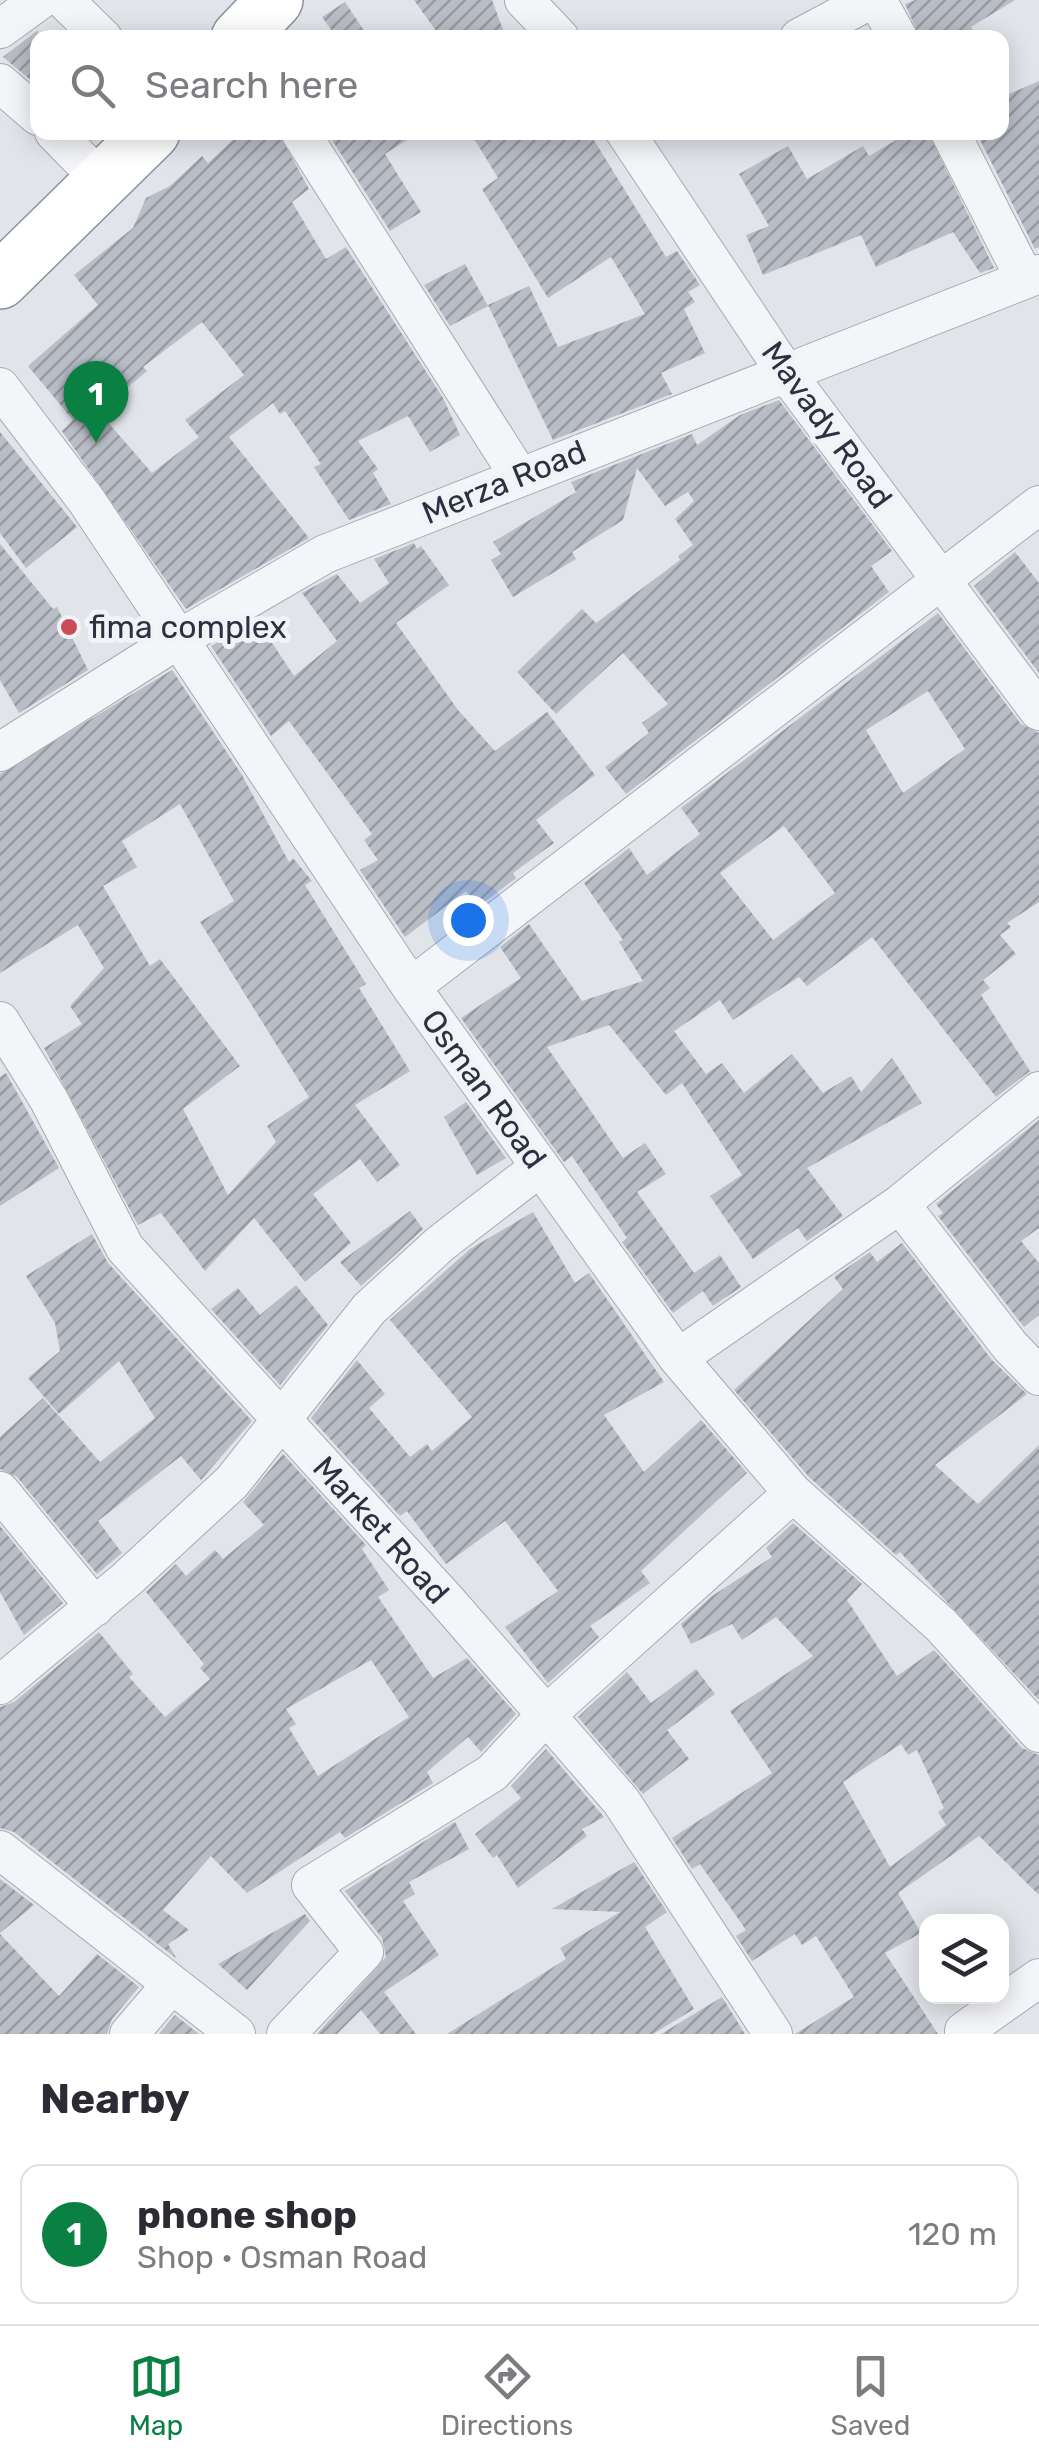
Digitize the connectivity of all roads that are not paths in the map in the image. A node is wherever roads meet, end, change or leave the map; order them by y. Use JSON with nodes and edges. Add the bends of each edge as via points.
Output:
{"nodes":[{"id":1,"x":40,"y":0,"type":"edge"},
{"id":2,"x":64,"y":0,"type":"edge"},
{"id":3,"x":274,"y":0,"type":"edge"},
{"id":4,"x":524,"y":0,"type":"edge"},
{"id":5,"x":873,"y":0,"type":"edge"},
{"id":6,"x":0,"y":29,"type":"edge"},
{"id":7,"x":95,"y":30,"type":"edge"},
{"id":8,"x":246,"y":30,"type":"edge"},
{"id":9,"x":552,"y":30,"type":"edge"},
{"id":10,"x":815,"y":30,"type":"edge"},
{"id":11,"x":893,"y":30,"type":"edge"},
{"id":12,"x":0,"y":83,"type":"edge"},
{"id":13,"x":30,"y":109,"type":"edge"},
{"id":14,"x":62,"y":140,"type":"edge"},
{"id":15,"x":144,"y":140,"type":"edge"},
{"id":16,"x":305,"y":140,"type":"edge"},
{"id":17,"x":630,"y":140,"type":"edge"},
{"id":18,"x":955,"y":140,"type":"edge"},
{"id":19,"x":102,"y":182,"type":"junction"},
{"id":20,"x":1032,"y":276,"type":"edge"},
{"id":21,"x":1,"y":277,"type":"edge"},
{"id":22,"x":784,"y":370,"type":"junction"},
{"id":23,"x":0,"y":386,"type":"edge"},
{"id":24,"x":519,"y":476,"type":"junction"},
{"id":25,"x":1039,"y":505,"type":"edge"},
{"id":26,"x":940,"y":577,"type":"junction"},
{"id":27,"x":176,"y":640,"type":"junction"},
{"id":28,"x":1039,"y":711,"type":"edge"},
{"id":29,"x":0,"y":752,"type":"edge"},
{"id":30,"x":411,"y":987,"type":"junction"},
{"id":31,"x":0,"y":1021,"type":"edge"},
{"id":32,"x":1039,"y":1091,"type":"edge"},
{"id":33,"x":540,"y":1167,"type":"junction"},
{"id":34,"x":900,"y":1204,"type":"junction"},
{"id":35,"x":678,"y":1358,"type":"junction"},
{"id":36,"x":1039,"y":1376,"type":"edge"},
{"id":37,"x":282,"y":1421,"type":"junction"},
{"id":38,"x":0,"y":1491,"type":"edge"},
{"id":39,"x":793,"y":1493,"type":"junction"},
{"id":40,"x":94,"y":1607,"type":"junction"},
{"id":41,"x":0,"y":1685,"type":"edge"},
{"id":42,"x":546,"y":1716,"type":"junction"},
{"id":43,"x":1039,"y":1733,"type":"edge"},
{"id":44,"x":0,"y":1850,"type":"edge"},
{"id":45,"x":1039,"y":1978,"type":"edge"},
{"id":46,"x":171,"y":1985,"type":"junction"},
{"id":47,"x":964,"y":2030,"type":"dead end"},
{"id":48,"x":129,"y":2034,"type":"edge"},
{"id":49,"x":236,"y":2034,"type":"edge"},
{"id":50,"x":286,"y":2034,"type":"edge"},
{"id":51,"x":774,"y":2034,"type":"edge"}],
"edges":[{"from":1,"to":6,"type":"street"},
{"from":2,"to":7,"type":"street"},
{"from":3,"to":8,"type":"highway"},
{"from":4,"to":9,"type":"street"},
{"from":5,"to":10,"type":"street"},
{"from":5,"to":11,"type":"street"},
{"from":12,"to":13,"type":"street"},
{"from":14,"to":19,"type":"street"},
{"from":15,"to":19,"type":"highway"},
{"from":16,"to":24,"type":"street"},
{"from":17,"to":22,"type":"street","name":"Mavady Road"},
{"from":18,"to":20,"type":"street"},
{"from":19,"to":21,"type":"highway"},
{"from":20,"to":22,"type":"street","name":"Merza Road"},
{"from":22,"to":24,"type":"street","name":"Merza Road"},
{"from":22,"to":26,"type":"street","name":"Mavady Road"},
{"from":23,"to":27,"type":"street","name":"Osman Road","via":[[86,500]]},
{"from":24,"to":27,"type":"street","name":"Merza Road","via":[[325,554]]},
{"from":25,"to":26,"type":"street"},
{"from":26,"to":28,"type":"street","name":"Mavady Road"},
{"from":26,"to":30,"type":"street"},
{"from":27,"to":29,"type":"street","name":"Merza Road"},
{"from":27,"to":30,"type":"street","name":"Osman Road"},
{"from":30,"to":33,"type":"street","name":"Osman Road"},
{"from":31,"to":37,"type":"street","name":"Market Road","via":[[50,1100],[125,1248]]},
{"from":32,"to":34,"type":"street"},
{"from":33,"to":35,"type":"street","name":"Osman Road"},
{"from":33,"to":37,"type":"street","via":[[368,1309]]},
{"from":34,"to":35,"type":"street"},
{"from":34,"to":36,"type":"street"},
{"from":35,"to":39,"type":"street","name":"Osman Road"},
{"from":37,"to":40,"type":"street","via":[[232,1482]]},
{"from":37,"to":42,"type":"street","name":"Market Road"},
{"from":38,"to":40,"type":"street"},
{"from":39,"to":42,"type":"street"},
{"from":39,"to":43,"type":"street","name":"Osman Road","via":[[941,1625]]},
{"from":40,"to":41,"type":"street"},
{"from":42,"to":50,"type":"street","via":[[492,1773],[311,1885],[364,1952]]},
{"from":42,"to":51,"type":"street","name":"Market Road","via":[[620,1801]]},
{"from":44,"to":46,"type":"street"},
{"from":45,"to":47,"type":"street"},
{"from":46,"to":48,"type":"street"},
{"from":46,"to":49,"type":"street"}]}
